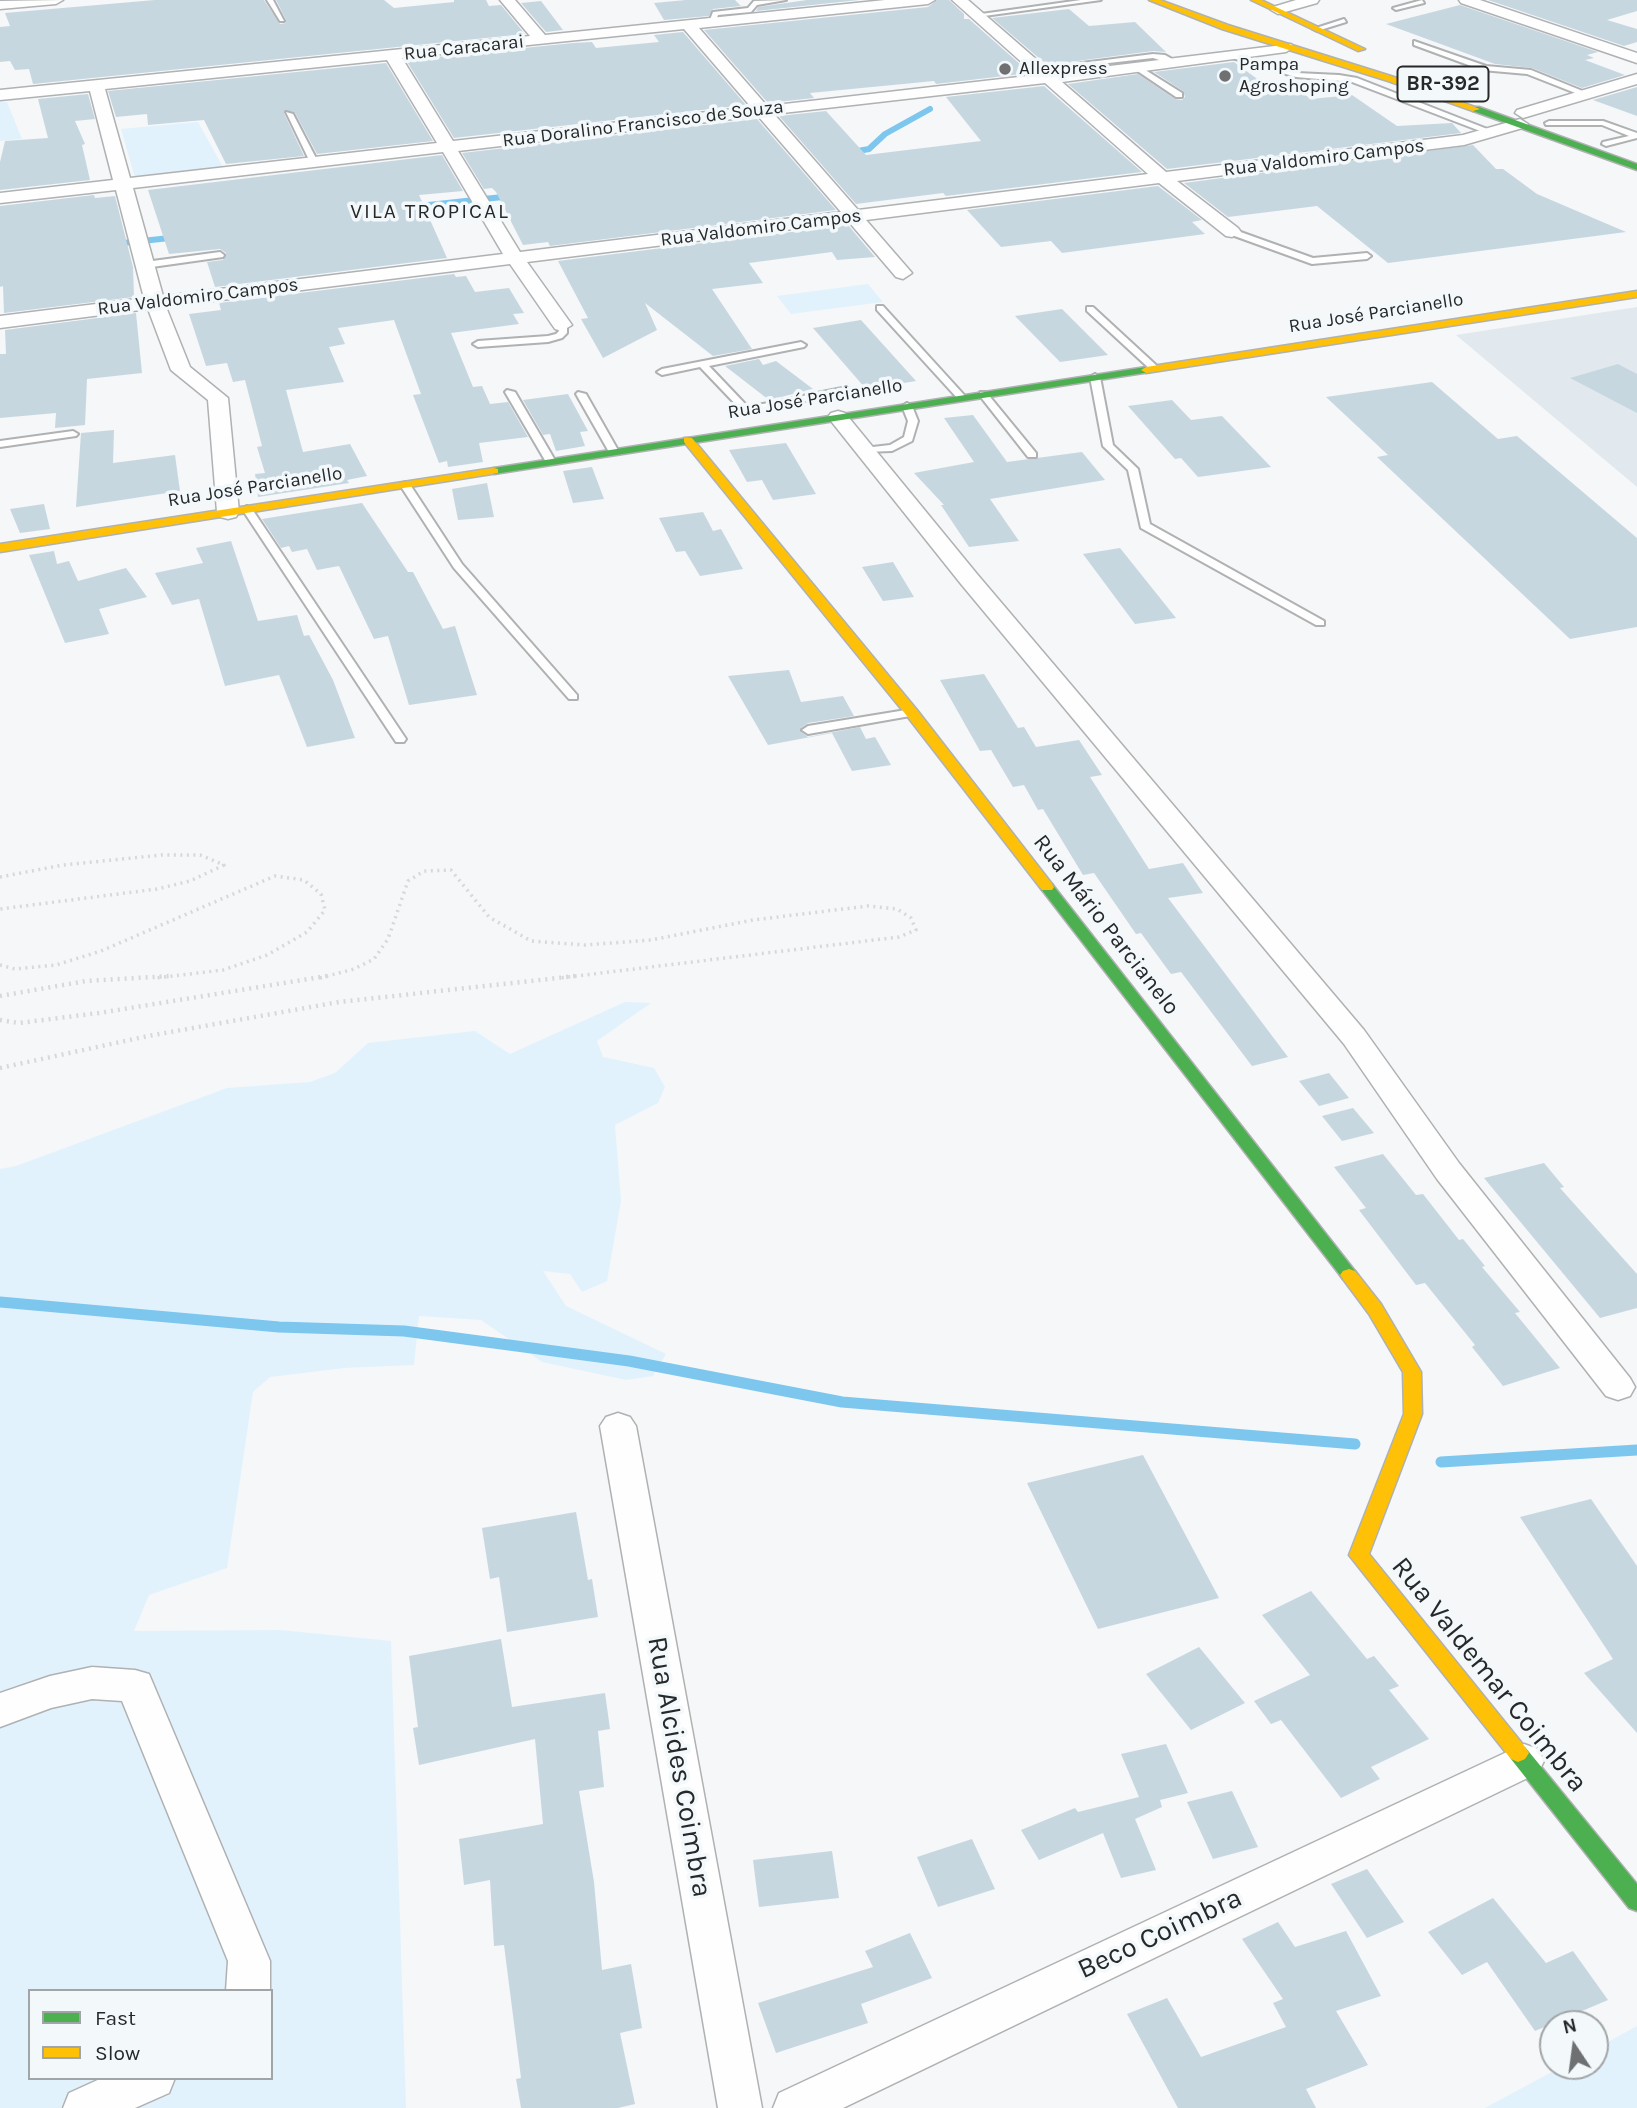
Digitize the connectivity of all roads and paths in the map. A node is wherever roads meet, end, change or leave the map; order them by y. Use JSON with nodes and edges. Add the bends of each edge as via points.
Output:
{"nodes":[{"id":1,"x":55,"y":0,"type":"edge"},
{"id":2,"x":270,"y":0,"type":"edge"},
{"id":3,"x":507,"y":0,"type":"edge"},
{"id":4,"x":783,"y":0,"type":"edge"},
{"id":5,"x":928,"y":0,"type":"edge"},
{"id":6,"x":959,"y":0,"type":"edge"},
{"id":7,"x":1028,"y":0,"type":"edge"},
{"id":8,"x":1098,"y":0,"type":"edge"},
{"id":9,"x":1153,"y":0,"type":"edge"},
{"id":10,"x":1196,"y":0,"type":"edge"},
{"id":11,"x":1255,"y":0,"type":"edge"},
{"id":12,"x":1312,"y":0,"type":"edge"},
{"id":13,"x":1419,"y":0,"type":"edge"},
{"id":14,"x":1466,"y":0,"type":"edge"},
{"id":15,"x":0,"y":5,"type":"edge"},
{"id":16,"x":1038,"y":8,"type":"junction"},
{"id":17,"x":1396,"y":8,"type":"dead end"},
{"id":18,"x":1278,"y":10,"type":"junction"},
{"id":19,"x":976,"y":15,"type":"junction"},
{"id":20,"x":282,"y":20,"type":"dead end"},
{"id":21,"x":1344,"y":21,"type":"dead end"},
{"id":22,"x":713,"y":22,"type":"junction"},
{"id":23,"x":688,"y":25,"type":"junction"},
{"id":24,"x":1317,"y":29,"type":"junction"},
{"id":25,"x":542,"y":40,"type":"junction"},
{"id":26,"x":1417,"y":43,"type":"dead end"},
{"id":27,"x":1286,"y":47,"type":"junction"},
{"id":28,"x":392,"y":55,"type":"junction"},
{"id":29,"x":1232,"y":55,"type":"junction"},
{"id":30,"x":1637,"y":58,"type":"edge"},
{"id":31,"x":1175,"y":63,"type":"junction"},
{"id":32,"x":1139,"y":68,"type":"junction"},
{"id":33,"x":1043,"y":74,"type":"junction"},
{"id":34,"x":1637,"y":79,"type":"edge"},
{"id":35,"x":96,"y":85,"type":"junction"},
{"id":36,"x":1637,"y":92,"type":"edge"},
{"id":37,"x":0,"y":95,"type":"edge"},
{"id":38,"x":1180,"y":95,"type":"dead end"},
{"id":39,"x":1593,"y":97,"type":"junction"},
{"id":40,"x":1456,"y":102,"type":"junction"},
{"id":41,"x":763,"y":111,"type":"junction"},
{"id":42,"x":289,"y":114,"type":"dead end"},
{"id":43,"x":1522,"y":119,"type":"junction"},
{"id":44,"x":1545,"y":122,"type":"junction"},
{"id":45,"x":1491,"y":132,"type":"junction"},
{"id":46,"x":1637,"y":136,"type":"edge"},
{"id":47,"x":1606,"y":144,"type":"junction"},
{"id":48,"x":448,"y":147,"type":"junction"},
{"id":49,"x":1637,"y":155,"type":"edge"},
{"id":50,"x":314,"y":162,"type":"junction"},
{"id":51,"x":1637,"y":167,"type":"edge"},
{"id":52,"x":1163,"y":178,"type":"junction"},
{"id":53,"x":123,"y":184,"type":"junction"},
{"id":54,"x":0,"y":198,"type":"edge"},
{"id":55,"x":854,"y":217,"type":"junction"},
{"id":56,"x":1232,"y":232,"type":"joint"},
{"id":57,"x":220,"y":255,"type":"dead end"},
{"id":58,"x":1367,"y":256,"type":"dead end"},
{"id":59,"x":515,"y":258,"type":"junction"},
{"id":60,"x":145,"y":265,"type":"junction"},
{"id":61,"x":903,"y":273,"type":"dead end"},
{"id":62,"x":1637,"y":293,"type":"edge"},
{"id":63,"x":155,"y":303,"type":"junction"},
{"id":64,"x":880,"y":308,"type":"dead end"},
{"id":65,"x":1090,"y":309,"type":"dead end"},
{"id":66,"x":0,"y":322,"type":"edge"},
{"id":67,"x":562,"y":325,"type":"joint"},
{"id":68,"x":478,"y":344,"type":"dead end"},
{"id":69,"x":801,"y":345,"type":"dead end"},
{"id":70,"x":702,"y":364,"type":"junction"},
{"id":71,"x":1154,"y":368,"type":"junction"},
{"id":72,"x":662,"y":372,"type":"dead end"},
{"id":73,"x":1095,"y":377,"type":"junction"},
{"id":74,"x":847,"y":390,"type":"dead end"},
{"id":75,"x":510,"y":392,"type":"dead end"},
{"id":76,"x":581,"y":394,"type":"dead end"},
{"id":77,"x":983,"y":394,"type":"junction"},
{"id":78,"x":961,"y":398,"type":"junction"},
{"id":79,"x":784,"y":402,"type":"junction"},
{"id":80,"x":907,"y":406,"type":"junction"},
{"id":81,"x":838,"y":417,"type":"junction"},
{"id":82,"x":802,"y":422,"type":"junction"},
{"id":83,"x":73,"y":434,"type":"dead end"},
{"id":84,"x":688,"y":440,"type":"junction"},
{"id":85,"x":0,"y":444,"type":"edge"},
{"id":86,"x":868,"y":450,"type":"junction"},
{"id":87,"x":614,"y":452,"type":"junction"},
{"id":88,"x":1032,"y":455,"type":"dead end"},
{"id":89,"x":551,"y":462,"type":"junction"},
{"id":90,"x":405,"y":485,"type":"junction"},
{"id":91,"x":238,"y":511,"type":"junction"},
{"id":92,"x":0,"y":548,"type":"edge"},
{"id":93,"x":1320,"y":624,"type":"dead end"},
{"id":94,"x":573,"y":697,"type":"dead end"},
{"id":95,"x":912,"y":713,"type":"junction"},
{"id":96,"x":808,"y":730,"type":"dead end"},
{"id":97,"x":400,"y":739,"type":"dead end"},
{"id":98,"x":0,"y":877,"type":"edge"},
{"id":99,"x":0,"y":909,"type":"edge"},
{"id":100,"x":0,"y":965,"type":"edge"},
{"id":101,"x":0,"y":996,"type":"edge"},
{"id":102,"x":0,"y":1020,"type":"edge"},
{"id":103,"x":0,"y":1068,"type":"edge"},
{"id":104,"x":1618,"y":1387,"type":"dead end"},
{"id":105,"x":618,"y":1426,"type":"dead end"},
{"id":106,"x":1393,"y":1467,"type":"joint"},
{"id":107,"x":0,"y":1710,"type":"edge"},
{"id":108,"x":1524,"y":1761,"type":"junction"},
{"id":109,"x":1637,"y":1901,"type":"edge"},
{"id":110,"x":248,"y":1989,"type":"edge"},
{"id":111,"x":148,"y":2080,"type":"edge"},
{"id":112,"x":85,"y":2108,"type":"edge"},
{"id":113,"x":740,"y":2108,"type":"edge"},
{"id":114,"x":795,"y":2108,"type":"edge"}],
"edges":[{"from":1,"to":15,"type":"street"},
{"from":2,"to":20,"type":"lane"},
{"from":3,"to":25,"type":"street"},
{"from":4,"to":22,"type":"lane","via":[[754,3],[751,10],[715,13]]},
{"from":5,"to":22,"type":"street","name":"Rua Caracarai"},
{"from":6,"to":19,"type":"street"},
{"from":7,"to":16,"type":"lane"},
{"from":8,"to":16,"type":"lane"},
{"from":9,"to":27,"type":"main road","number":"BR-392"},
{"from":10,"to":40,"type":"main road","name":"BR-392","number":"BR-392"},
{"from":11,"to":18,"type":"main road","number":"BR-392"},
{"from":12,"to":18,"type":"street"},
{"from":13,"to":17,"type":"lane","via":[[1422,2]]},
{"from":14,"to":30,"type":"street"},
{"from":16,"to":19,"type":"lane"},
{"from":18,"to":24,"type":"main road","number":"BR-392"},
{"from":19,"to":33,"type":"street"},
{"from":21,"to":24,"type":"lane"},
{"from":22,"to":23,"type":"street","name":"Rua Caracarai"},
{"from":23,"to":25,"type":"street","name":"Rua Caracarai"},
{"from":23,"to":41,"type":"street"},
{"from":24,"to":43,"type":"main road","number":"BR-392"},
{"from":25,"to":28,"type":"street","name":"Rua Caracarai"},
{"from":26,"to":39,"type":"lane","via":[[1485,68],[1528,72]]},
{"from":27,"to":29,"type":"street","name":"Rua Doralino Francisco de Souza"},
{"from":27,"to":40,"type":"main road","number":"BR-392"},
{"from":28,"to":35,"type":"street","name":"Rua Caracarai"},
{"from":28,"to":48,"type":"street"},
{"from":29,"to":31,"type":"street","name":"Rua Doralino Francisco de Souza"},
{"from":29,"to":45,"type":"lane","via":[[1296,75],[1354,80]]},
{"from":31,"to":32,"type":"street","name":"Rua Doralino Francisco de Souza"},
{"from":31,"to":33,"type":"lane","via":[[1153,56]]},
{"from":32,"to":33,"type":"street","name":"Rua Doralino Francisco de Souza"},
{"from":32,"to":38,"type":"lane"},
{"from":33,"to":41,"type":"street","name":"Rua Doralino Francisco de Souza"},
{"from":33,"to":52,"type":"street"},
{"from":34,"to":39,"type":"street"},
{"from":35,"to":37,"type":"street","name":"Rua Caracarai"},
{"from":35,"to":53,"type":"street"},
{"from":36,"to":39,"type":"street"},
{"from":39,"to":43,"type":"street","name":"Rua Valdomiro Campos"},
{"from":39,"to":44,"type":"street"},
{"from":40,"to":43,"type":"main road","number":"BR-392"},
{"from":41,"to":48,"type":"street","name":"Rua Doralino Francisco de Souza"},
{"from":41,"to":55,"type":"street"},
{"from":42,"to":50,"type":"lane"},
{"from":43,"to":44,"type":"main road","number":"BR-392"},
{"from":43,"to":45,"type":"street","name":"Rua Valdomiro Campos"},
{"from":43,"to":51,"type":"main road","number":"BR-392"},
{"from":44,"to":46,"type":"lane","via":[[1603,122]]},
{"from":44,"to":47,"type":"main road","number":"BR-392"},
{"from":45,"to":52,"type":"street","name":"Rua Valdomiro Campos","via":[[1464,140]]},
{"from":46,"to":47,"type":"lane"},
{"from":47,"to":49,"type":"main road","number":"BR-392"},
{"from":48,"to":50,"type":"street","name":"Rua Doralino Francisco de Souza"},
{"from":48,"to":59,"type":"street"},
{"from":50,"to":53,"type":"street","name":"Rua Doralino Francisco de Souza"},
{"from":52,"to":55,"type":"street","name":"Rua Valdomiro Campos"},
{"from":52,"to":56,"type":"street"},
{"from":53,"to":54,"type":"street","name":"Rua Doralino Francisco de Souza"},
{"from":53,"to":60,"type":"street"},
{"from":55,"to":59,"type":"street","name":"Rua Valdomiro Campos"},
{"from":55,"to":61,"type":"street"},
{"from":56,"to":58,"type":"lane","via":[[1312,261]]},
{"from":57,"to":60,"type":"lane"},
{"from":59,"to":63,"type":"street","name":"Rua Valdomiro Campos"},
{"from":59,"to":67,"type":"street"},
{"from":60,"to":63,"type":"street"},
{"from":62,"to":71,"type":"main road","name":"Rua José Parcianello"},
{"from":63,"to":66,"type":"street","name":"Rua Valdomiro Campos"},
{"from":63,"to":91,"type":"street","via":[[180,370],[218,398]]},
{"from":64,"to":78,"type":"lane"},
{"from":65,"to":71,"type":"lane"},
{"from":67,"to":68,"type":"lane","via":[[564,331],[559,336],[548,339]]},
{"from":69,"to":70,"type":"lane"},
{"from":70,"to":72,"type":"lane"},
{"from":70,"to":79,"type":"lane","via":[[746,410]]},
{"from":71,"to":73,"type":"main road","name":"Rua José Parcianello"},
{"from":73,"to":77,"type":"main road","name":"Rua José Parcianello"},
{"from":73,"to":93,"type":"lane","via":[[1108,446],[1133,469],[1145,526]]},
{"from":74,"to":79,"type":"lane"},
{"from":75,"to":89,"type":"lane"},
{"from":76,"to":87,"type":"lane"},
{"from":77,"to":78,"type":"main road","name":"Rua José Parcianello"},
{"from":77,"to":88,"type":"lane"},
{"from":78,"to":80,"type":"main road","name":"Rua José Parcianello"},
{"from":79,"to":82,"type":"lane"},
{"from":80,"to":81,"type":"main road","name":"Rua José Parcianello"},
{"from":80,"to":86,"type":"lane","via":[[913,421],[909,439],[892,448]]},
{"from":81,"to":82,"type":"main road","name":"Rua José Parcianello"},
{"from":81,"to":86,"type":"street"},
{"from":82,"to":84,"type":"main road","name":"Rua José Parcianello"},
{"from":83,"to":85,"type":"lane"},
{"from":84,"to":87,"type":"main road","name":"Rua José Parcianello"},
{"from":84,"to":95,"type":"main road","name":"Rua Mário Parcianelo"},
{"from":86,"to":104,"type":"street","via":[[969,579],[1354,1037],[1448,1171]]},
{"from":87,"to":89,"type":"main road","name":"Rua José Parcianello"},
{"from":89,"to":90,"type":"main road","name":"Rua José Parcianello"},
{"from":90,"to":91,"type":"main road","name":"Rua José Parcianello"},
{"from":90,"to":94,"type":"lane","via":[[458,566]]},
{"from":91,"to":92,"type":"main road","name":"Rua José Parcianello"},
{"from":91,"to":97,"type":"lane"},
{"from":95,"to":96,"type":"lane"},
{"from":95,"to":106,"type":"main road","name":"Rua Mário Parcianelo","via":[[1375,1309],[1412,1372],[1413,1414]]},
{"from":98,"to":99,"type":"path","via":[[162,855],[200,855],[224,865],[190,881],[157,889]]},
{"from":100,"to":101,"type":"path","via":[[15,969],[56,965],[101,951],[275,876],[304,880],[321,894],[325,909],[306,932],[267,955],[223,970],[86,981]]},
{"from":102,"to":103,"type":"path","via":[[19,1023],[99,1013],[310,981],[354,969],[374,959],[388,939],[408,881],[424,871],[451,870],[489,917],[531,941],[585,945],[651,940],[753,920],[868,906],[897,909],[911,918],[916,930],[899,937],[702,963],[339,1002]]},
{"from":105,"to":113,"type":"street","name":"Rua Alcides Coimbra"},
{"from":106,"to":108,"type":"main road","name":"Rua Valdemar Coimbra","via":[[1359,1555]]},
{"from":107,"to":110,"type":"street","via":[[92,1683],[135,1686],[249,1961]]},
{"from":108,"to":109,"type":"main road","name":"Rua Valdemar Coimbra"},
{"from":108,"to":114,"type":"street","name":"Beco Coimbra"},
{"from":111,"to":112,"type":"street"}]}
